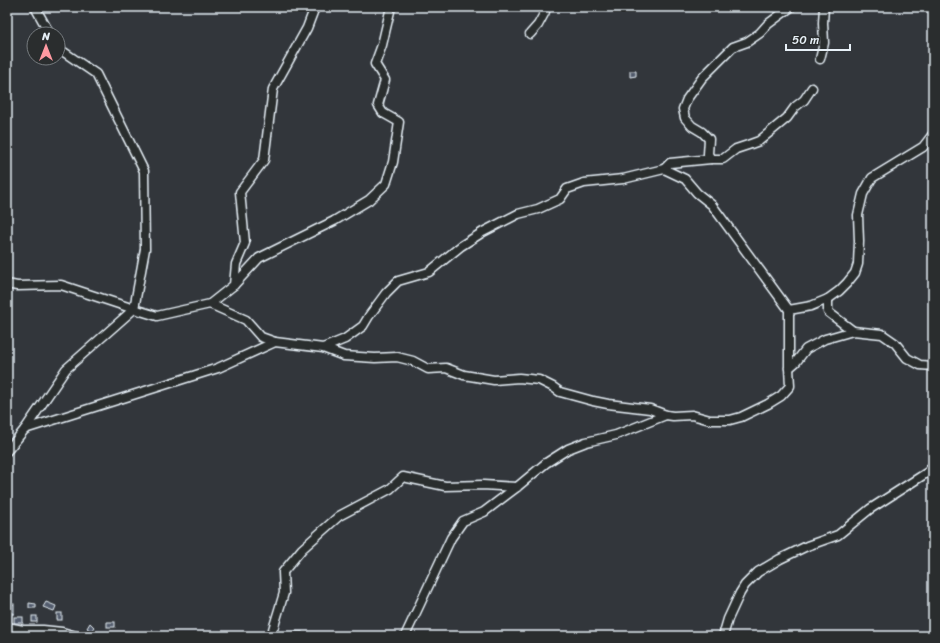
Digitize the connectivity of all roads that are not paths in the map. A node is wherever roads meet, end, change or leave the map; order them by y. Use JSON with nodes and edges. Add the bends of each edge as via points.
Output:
{"nodes":[{"id":1,"x":35,"y":7,"type":"edge"},
{"id":2,"x":315,"y":7,"type":"edge"},
{"id":3,"x":391,"y":7,"type":"edge"},
{"id":4,"x":543,"y":7,"type":"edge"},
{"id":5,"x":791,"y":7,"type":"edge"},
{"id":6,"x":824,"y":7,"type":"edge"},
{"id":7,"x":46,"y":26,"type":"edge"},
{"id":8,"x":530,"y":34,"type":"dead end"},
{"id":9,"x":66,"y":53,"type":"edge"},
{"id":10,"x":820,"y":59,"type":"dead end"},
{"id":11,"x":812,"y":88,"type":"dead end"},
{"id":12,"x":933,"y":134,"type":"edge"},
{"id":13,"x":711,"y":159,"type":"junction"},
{"id":14,"x":664,"y":169,"type":"junction"},
{"id":15,"x":7,"y":284,"type":"edge"},
{"id":16,"x":234,"y":285,"type":"junction"},
{"id":17,"x":828,"y":299,"type":"junction"},
{"id":18,"x":210,"y":304,"type":"junction"},
{"id":19,"x":134,"y":309,"type":"junction"},
{"id":20,"x":789,"y":310,"type":"junction"},
{"id":21,"x":853,"y":331,"type":"junction"},
{"id":22,"x":275,"y":342,"type":"junction"},
{"id":23,"x":323,"y":348,"type":"junction"},
{"id":24,"x":933,"y":366,"type":"edge"},
{"id":25,"x":789,"y":368,"type":"junction"},
{"id":26,"x":666,"y":415,"type":"junction"},
{"id":27,"x":25,"y":429,"type":"junction"},
{"id":28,"x":7,"y":450,"type":"edge"},
{"id":29,"x":933,"y":465,"type":"edge"},
{"id":30,"x":517,"y":487,"type":"junction"},
{"id":31,"x":7,"y":628,"type":"edge"},
{"id":32,"x":76,"y":636,"type":"edge"},
{"id":33,"x":271,"y":636,"type":"edge"},
{"id":34,"x":405,"y":636,"type":"edge"},
{"id":35,"x":723,"y":636,"type":"edge"}],
"edges":[{"from":1,"to":7,"type":"street"},
{"from":2,"to":16,"type":"street","via":[[307,28],[272,89],[264,160],[240,192],[245,243],[236,264]]},
{"from":3,"to":16,"type":"street","via":[[375,64],[385,80],[378,105],[399,122],[393,162],[386,184],[369,200],[334,221],[258,258]]},
{"from":4,"to":8,"type":"street","via":[[545,12]]},
{"from":5,"to":13,"type":"street","via":[[747,42],[733,47],[702,78],[687,99],[683,109],[685,118],[708,139],[708,154]]},
{"from":6,"to":10,"type":"street","via":[[824,43]]},
{"from":9,"to":19,"type":"street","via":[[96,74],[144,171],[145,249]]},
{"from":11,"to":13,"type":"street","via":[[787,118],[759,141],[736,149],[723,159]]},
{"from":12,"to":17,"type":"street","via":[[923,146],[872,178],[863,194],[858,215],[858,264],[855,273]]},
{"from":13,"to":14,"type":"street","via":[[670,163]]},
{"from":14,"to":20,"type":"street","via":[[685,179],[712,205]]},
{"from":14,"to":23,"type":"street","via":[[623,179],[584,183],[567,189],[560,199],[538,209],[518,214],[483,232],[429,272],[398,281],[386,293],[363,326],[345,339]]},
{"from":15,"to":19,"type":"street","via":[[61,285]]},
{"from":16,"to":18,"type":"street"},
{"from":17,"to":20,"type":"street","via":[[811,306]]},
{"from":17,"to":21,"type":"street","via":[[828,312]]},
{"from":18,"to":19,"type":"street","via":[[157,316]]},
{"from":18,"to":22,"type":"street","via":[[246,320],[261,337]]},
{"from":19,"to":27,"type":"street","via":[[66,369]]},
{"from":20,"to":25,"type":"street"},
{"from":21,"to":24,"type":"street","via":[[882,334],[895,343],[907,358],[920,365]]},
{"from":21,"to":25,"type":"street","via":[[825,339],[806,349]]},
{"from":22,"to":23,"type":"street"},
{"from":22,"to":27,"type":"street","via":[[218,368]]},
{"from":23,"to":26,"type":"street","via":[[344,356],[397,357],[428,368],[446,368],[464,375],[494,380],[539,380],[560,392],[608,404],[650,409]]},
{"from":25,"to":26,"type":"street","via":[[790,386],[781,396],[741,417],[710,420],[692,415]]},
{"from":26,"to":30,"type":"street","via":[[616,435],[568,449]]},
{"from":27,"to":28,"type":"street"},
{"from":29,"to":35,"type":"street","via":[[928,472],[870,509],[838,535],[780,559],[758,572],[744,585]]},
{"from":30,"to":33,"type":"street","via":[[445,486],[403,477],[390,489],[339,516],[302,549],[283,572],[284,593]]},
{"from":30,"to":34,"type":"street","via":[[484,512],[463,521],[452,538]]},
{"from":31,"to":32,"type":"street","via":[[62,632]]}]}
